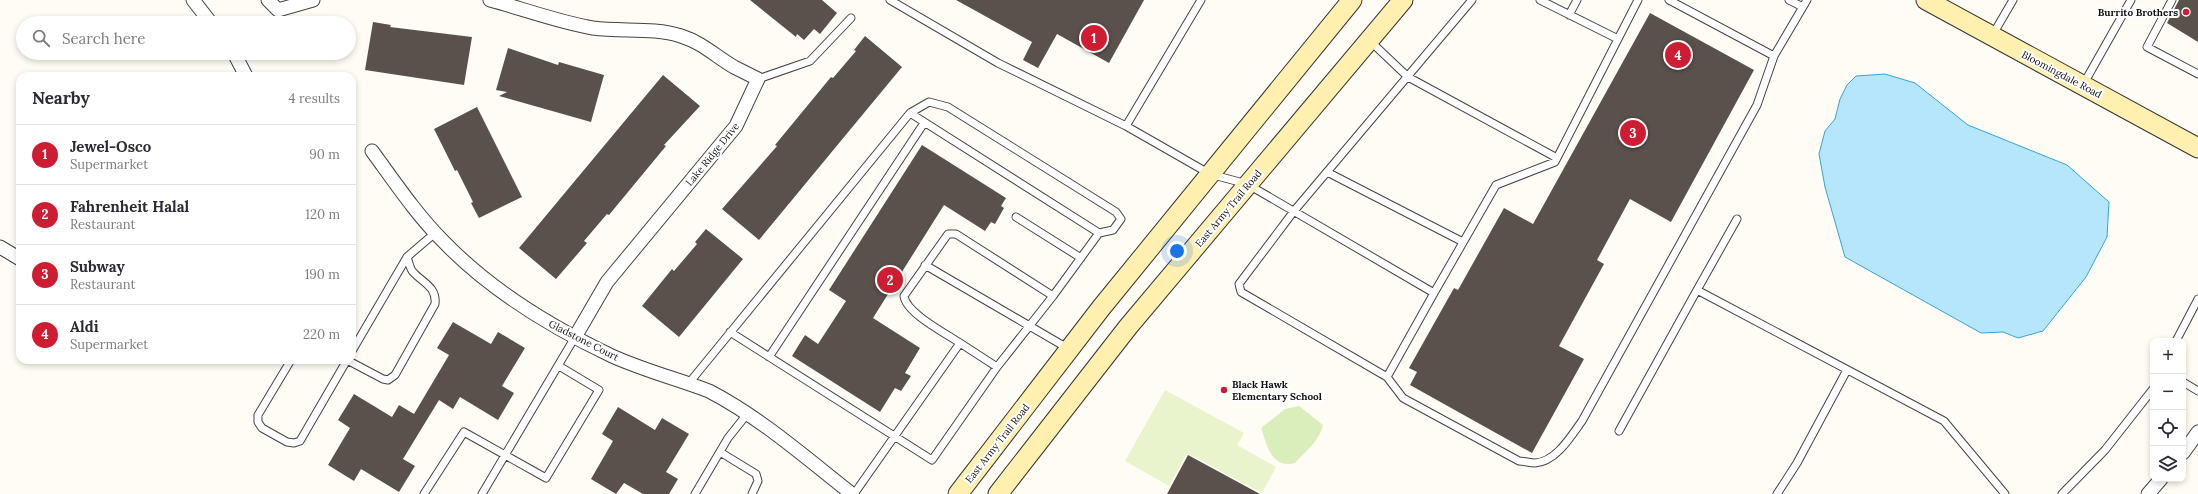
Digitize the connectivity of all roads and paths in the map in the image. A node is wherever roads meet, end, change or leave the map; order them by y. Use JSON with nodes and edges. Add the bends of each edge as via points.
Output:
{"nodes":[{"id":1,"x":193,"y":0,"type":"edge"},
{"id":2,"x":268,"y":0,"type":"edge"},
{"id":3,"x":314,"y":0,"type":"edge"},
{"id":4,"x":490,"y":0,"type":"edge"},
{"id":5,"x":890,"y":0,"type":"edge"},
{"id":6,"x":1201,"y":0,"type":"edge"},
{"id":7,"x":1352,"y":0,"type":"edge"},
{"id":8,"x":1403,"y":0,"type":"edge"},
{"id":9,"x":1472,"y":0,"type":"edge"},
{"id":10,"x":1540,"y":0,"type":"edge"},
{"id":11,"x":1577,"y":0,"type":"edge"},
{"id":12,"x":1638,"y":0,"type":"edge"},
{"id":13,"x":1670,"y":0,"type":"edge"},
{"id":14,"x":1789,"y":0,"type":"edge"},
{"id":15,"x":1807,"y":0,"type":"edge"},
{"id":16,"x":2013,"y":0,"type":"edge"},
{"id":17,"x":2131,"y":0,"type":"edge"},
{"id":18,"x":2172,"y":0,"type":"edge"},
{"id":19,"x":1929,"y":1,"type":"edge"},
{"id":20,"x":1803,"y":7,"type":"junction"},
{"id":21,"x":1570,"y":15,"type":"junction"},
{"id":22,"x":206,"y":16,"type":"edge"},
{"id":23,"x":851,"y":18,"type":"dead end"},
{"id":24,"x":1992,"y":36,"type":"junction"},
{"id":25,"x":1618,"y":39,"type":"junction"},
{"id":26,"x":1369,"y":40,"type":"junction"},
{"id":27,"x":1774,"y":56,"type":"junction"},
{"id":28,"x":238,"y":60,"type":"edge"},
{"id":29,"x":244,"y":72,"type":"edge"},
{"id":30,"x":2198,"y":74,"type":"edge"},
{"id":31,"x":1408,"y":77,"type":"junction"},
{"id":32,"x":758,"y":79,"type":"junction"},
{"id":33,"x":2083,"y":85,"type":"junction"},
{"id":34,"x":910,"y":113,"type":"junction"},
{"id":35,"x":924,"y":122,"type":"junction"},
{"id":36,"x":1126,"y":126,"type":"junction"},
{"id":37,"x":2198,"y":148,"type":"edge"},
{"id":38,"x":372,"y":151,"type":"dead end"},
{"id":39,"x":1557,"y":158,"type":"junction"},
{"id":40,"x":1327,"y":172,"type":"junction"},
{"id":41,"x":1210,"y":174,"type":"junction"},
{"id":42,"x":1248,"y":184,"type":"junction"},
{"id":43,"x":1294,"y":211,"type":"junction"},
{"id":44,"x":1016,"y":217,"type":"dead end"},
{"id":45,"x":1737,"y":219,"type":"dead end"},
{"id":46,"x":435,"y":233,"type":"junction"},
{"id":47,"x":1099,"y":233,"type":"junction"},
{"id":48,"x":1463,"y":242,"type":"junction"},
{"id":49,"x":0,"y":247,"type":"edge"},
{"id":50,"x":16,"y":257,"type":"edge"},
{"id":51,"x":407,"y":258,"type":"junction"},
{"id":52,"x":1081,"y":258,"type":"junction"},
{"id":53,"x":925,"y":266,"type":"junction"},
{"id":54,"x":1697,"y":290,"type":"junction"},
{"id":55,"x":1434,"y":293,"type":"junction"},
{"id":56,"x":1054,"y":296,"type":"junction"},
{"id":57,"x":2198,"y":299,"type":"edge"},
{"id":58,"x":1029,"y":326,"type":"junction"},
{"id":59,"x":730,"y":332,"type":"junction"},
{"id":60,"x":576,"y":337,"type":"junction"},
{"id":61,"x":2178,"y":338,"type":"edge"},
{"id":62,"x":960,"y":343,"type":"junction"},
{"id":63,"x":356,"y":344,"type":"edge"},
{"id":64,"x":1069,"y":349,"type":"junction"},
{"id":65,"x":769,"y":357,"type":"junction"},
{"id":66,"x":289,"y":364,"type":"edge"},
{"id":67,"x":345,"y":364,"type":"edge"},
{"id":68,"x":355,"y":364,"type":"edge"},
{"id":69,"x":560,"y":366,"type":"junction"},
{"id":70,"x":996,"y":367,"type":"junction"},
{"id":71,"x":1847,"y":370,"type":"junction"},
{"id":72,"x":1387,"y":377,"type":"junction"},
{"id":73,"x":689,"y":383,"type":"junction"},
{"id":74,"x":2186,"y":384,"type":"edge"},
{"id":75,"x":2198,"y":391,"type":"edge"},
{"id":76,"x":2150,"y":393,"type":"edge"},
{"id":77,"x":748,"y":413,"type":"junction"},
{"id":78,"x":1619,"y":431,"type":"dead end"},
{"id":79,"x":2198,"y":432,"type":"edge"},
{"id":80,"x":895,"y":437,"type":"junction"},
{"id":81,"x":2186,"y":449,"type":"edge"},
{"id":82,"x":720,"y":452,"type":"junction"},
{"id":83,"x":505,"y":456,"type":"junction"},
{"id":84,"x":2159,"y":482,"type":"edge"},
{"id":85,"x":424,"y":494,"type":"edge"},
{"id":86,"x":482,"y":494,"type":"edge"},
{"id":87,"x":695,"y":494,"type":"edge"},
{"id":88,"x":752,"y":494,"type":"edge"},
{"id":89,"x":853,"y":494,"type":"edge"},
{"id":90,"x":958,"y":494,"type":"edge"},
{"id":91,"x":998,"y":494,"type":"edge"},
{"id":92,"x":1777,"y":494,"type":"edge"},
{"id":93,"x":2005,"y":494,"type":"edge"},
{"id":94,"x":2062,"y":494,"type":"edge"},
{"id":95,"x":2149,"y":494,"type":"edge"}],
"edges":[{"from":1,"to":22,"type":"street"},
{"from":2,"to":3,"type":"street","via":[[278,10]]},
{"from":4,"to":32,"type":"street","via":[[592,27],[680,35],[695,41]]},
{"from":5,"to":36,"type":"lane","via":[[998,63]]},
{"from":6,"to":36,"type":"lane"},
{"from":7,"to":41,"type":"main road","name":"East Army Trail Road"},
{"from":8,"to":26,"type":"main road","name":"East Army Trail Road"},
{"from":9,"to":31,"type":"lane"},
{"from":10,"to":21,"type":"lane"},
{"from":11,"to":21,"type":"lane"},
{"from":12,"to":25,"type":"lane"},
{"from":13,"to":27,"type":"lane"},
{"from":14,"to":20,"type":"lane"},
{"from":15,"to":20,"type":"lane"},
{"from":16,"to":24,"type":"lane"},
{"from":17,"to":33,"type":"lane"},
{"from":18,"to":30,"type":"lane","via":[[2147,47]]},
{"from":19,"to":24,"type":"main road","name":"Bloomingdale Road"},
{"from":20,"to":27,"type":"lane"},
{"from":21,"to":25,"type":"lane"},
{"from":23,"to":32,"type":"lane","via":[[810,61]]},
{"from":24,"to":33,"type":"main road","name":"Bloomingdale Road"},
{"from":25,"to":39,"type":"lane"},
{"from":26,"to":31,"type":"lane"},
{"from":26,"to":42,"type":"main road","name":"East Army Trail Road"},
{"from":27,"to":72,"type":"lane","via":[[1757,105],[1691,225],[1582,421],[1567,442],[1551,457],[1536,463],[1519,460],[1403,398]]},
{"from":28,"to":29,"type":"street"},
{"from":31,"to":39,"type":"lane"},
{"from":31,"to":40,"type":"lane"},
{"from":32,"to":60,"type":"street","name":"Lake Ridge Drive","via":[[736,126],[607,282]]},
{"from":33,"to":37,"type":"main road","name":"Bloomingdale Road"},
{"from":34,"to":35,"type":"lane"},
{"from":34,"to":47,"type":"lane","via":[[929,102],[948,107],[1116,212],[1121,219],[1113,230]]},
{"from":34,"to":59,"type":"lane"},
{"from":35,"to":47,"type":"lane"},
{"from":35,"to":65,"type":"lane"},
{"from":36,"to":41,"type":"lane"},
{"from":38,"to":46,"type":"street","name":"Gladstone Court"},
{"from":39,"to":48,"type":"lane","via":[[1555,162],[1496,185]]},
{"from":40,"to":43,"type":"lane"},
{"from":40,"to":48,"type":"lane"},
{"from":41,"to":42,"type":"lane"},
{"from":41,"to":64,"type":"main road","name":"East Army Trail Road"},
{"from":42,"to":43,"type":"lane"},
{"from":42,"to":91,"type":"main road","name":"East Army Trail Road","via":[[1128,327]]},
{"from":43,"to":55,"type":"lane"},
{"from":43,"to":72,"type":"lane","via":[[1239,284],[1241,292]]},
{"from":44,"to":52,"type":"lane"},
{"from":45,"to":54,"type":"lane"},
{"from":46,"to":51,"type":"lane"},
{"from":46,"to":60,"type":"street","name":"Gladstone Court","via":[[494,286],[534,314]]},
{"from":47,"to":52,"type":"lane"},
{"from":48,"to":55,"type":"lane"},
{"from":49,"to":50,"type":"street"},
{"from":51,"to":63,"type":"lane"},
{"from":51,"to":68,"type":"lane","via":[[411,271],[433,290],[435,304],[395,375],[388,380],[383,379]]},
{"from":52,"to":56,"type":"lane"},
{"from":53,"to":56,"type":"lane","via":[[948,234],[956,234]]},
{"from":53,"to":58,"type":"lane"},
{"from":53,"to":62,"type":"lane","via":[[904,296],[905,302],[911,310]]},
{"from":54,"to":71,"type":"lane"},
{"from":54,"to":78,"type":"lane"},
{"from":55,"to":72,"type":"lane"},
{"from":56,"to":58,"type":"lane"},
{"from":57,"to":61,"type":"lane"},
{"from":58,"to":64,"type":"lane"},
{"from":58,"to":70,"type":"lane"},
{"from":59,"to":65,"type":"lane"},
{"from":59,"to":73,"type":"lane"},
{"from":60,"to":69,"type":"lane"},
{"from":60,"to":73,"type":"street","name":"Gladstone Court","via":[[613,356]]},
{"from":62,"to":70,"type":"lane"},
{"from":62,"to":80,"type":"lane"},
{"from":64,"to":90,"type":"main road","name":"East Army Trail Road"},
{"from":65,"to":80,"type":"lane"},
{"from":66,"to":67,"type":"lane","via":[[258,415],[258,422],[262,428],[287,442],[294,443],[300,441]]},
{"from":69,"to":83,"type":"lane"},
{"from":69,"to":83,"type":"lane","via":[[599,390],[546,478]]},
{"from":70,"to":80,"type":"lane","via":[[932,460]]},
{"from":71,"to":92,"type":"lane","via":[[1797,463]]},
{"from":71,"to":93,"type":"lane","via":[[1944,421]]},
{"from":73,"to":77,"type":"street","name":"Gladstone Court","via":[[716,394]]},
{"from":74,"to":75,"type":"lane"},
{"from":76,"to":94,"type":"lane","via":[[2105,450]]},
{"from":77,"to":82,"type":"lane"},
{"from":77,"to":89,"type":"street","name":"Gladstone Court"},
{"from":79,"to":81,"type":"street"},
{"from":80,"to":89,"type":"lane"},
{"from":82,"to":87,"type":"lane"},
{"from":82,"to":88,"type":"lane","via":[[756,474],[758,481]]},
{"from":83,"to":85,"type":"lane","via":[[464,432]]},
{"from":83,"to":86,"type":"lane"},
{"from":84,"to":95,"type":"street"}]}
